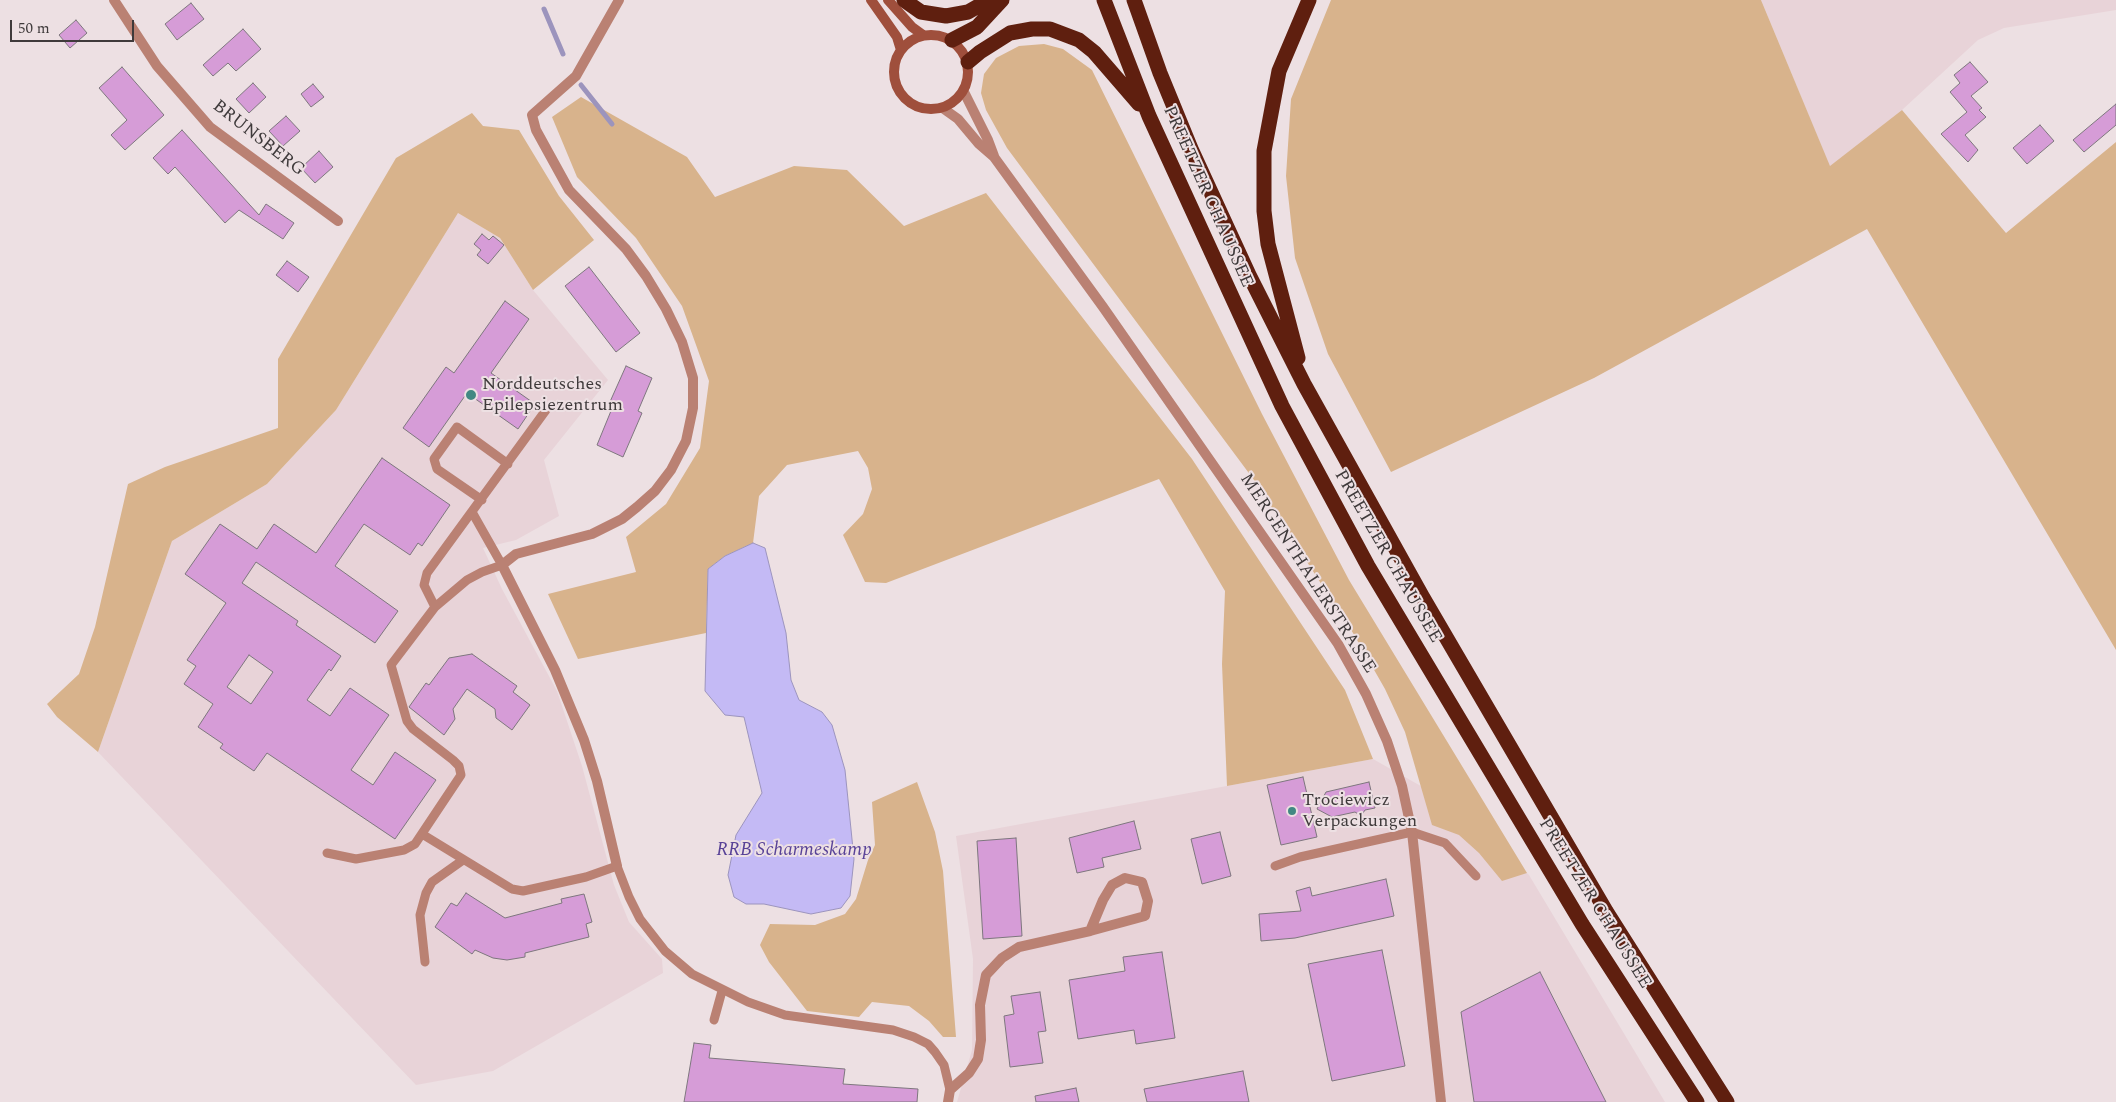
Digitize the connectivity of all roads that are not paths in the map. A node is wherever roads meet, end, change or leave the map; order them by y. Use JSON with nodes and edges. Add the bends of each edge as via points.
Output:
{"nodes":[{"id":1,"x":114,"y":0,"type":"edge"},
{"id":2,"x":619,"y":0,"type":"edge"},
{"id":3,"x":871,"y":0,"type":"edge"},
{"id":4,"x":888,"y":0,"type":"edge"},
{"id":5,"x":904,"y":0,"type":"edge"},
{"id":6,"x":989,"y":0,"type":"edge"},
{"id":7,"x":1002,"y":0,"type":"edge"},
{"id":8,"x":1104,"y":0,"type":"edge"},
{"id":9,"x":1134,"y":0,"type":"edge"},
{"id":10,"x":1309,"y":0,"type":"edge"},
{"id":11,"x":923,"y":35,"type":"junction"},
{"id":12,"x":952,"y":40,"type":"junction"},
{"id":13,"x":901,"y":50,"type":"junction"},
{"id":14,"x":968,"y":62,"type":"junction"},
{"id":15,"x":964,"y":92,"type":"junction"},
{"id":16,"x":944,"y":109,"type":"junction"},
{"id":17,"x":1149,"y":116,"type":"junction"},
{"id":18,"x":994,"y":157,"type":"junction"},
{"id":19,"x":338,"y":221,"type":"dead end"},
{"id":20,"x":1304,"y":384,"type":"junction"},
{"id":21,"x":546,"y":410,"type":"dead end"},
{"id":22,"x":508,"y":464,"type":"junction"},
{"id":23,"x":482,"y":500,"type":"junction"},
{"id":24,"x":472,"y":512,"type":"junction"},
{"id":25,"x":502,"y":565,"type":"junction"},
{"id":26,"x":435,"y":607,"type":"junction"},
{"id":27,"x":1412,"y":832,"type":"junction"},
{"id":28,"x":422,"y":834,"type":"junction"},
{"id":29,"x":326,"y":853,"type":"dead end"},
{"id":30,"x":463,"y":860,"type":"junction"},
{"id":31,"x":617,"y":866,"type":"junction"},
{"id":32,"x":1275,"y":866,"type":"dead end"},
{"id":33,"x":1476,"y":876,"type":"dead end"},
{"id":34,"x":1090,"y":932,"type":"junction"},
{"id":35,"x":425,"y":962,"type":"dead end"},
{"id":36,"x":722,"y":991,"type":"junction"},
{"id":37,"x":714,"y":1020,"type":"dead end"},
{"id":38,"x":950,"y":1090,"type":"junction"},
{"id":39,"x":948,"y":1102,"type":"edge"},
{"id":40,"x":1442,"y":1102,"type":"edge"},
{"id":41,"x":1697,"y":1102,"type":"edge"},
{"id":42,"x":1727,"y":1102,"type":"edge"}],
"edges":[{"from":1,"to":19,"type":"street","name":"BRUNSBERG","via":[[157,66],[210,127]]},
{"from":2,"to":25,"type":"street","via":[[576,76],[532,115],[536,130],[569,190],[626,249],[666,309],[694,378],[693,408],[686,441],[671,470],[637,507],[622,519],[592,534],[522,552]]},
{"from":3,"to":13,"type":"main road","via":[[892,30]]},
{"from":4,"to":11,"type":"main road"},
{"from":5,"to":6,"type":"highway","via":[[922,12],[946,16],[968,12]]},
{"from":7,"to":12,"type":"highway","via":[[977,27]]},
{"from":8,"to":17,"type":"highway","name":"PREETZER CHAUSSEE"},
{"from":9,"to":20,"type":"highway","name":"PREETZER CHAUSSEE","via":[[1192,151],[1248,275]]},
{"from":10,"to":20,"type":"highway","via":[[1279,71],[1266,130],[1264,178],[1268,244]]},
{"from":11,"to":12,"type":"main road","via":[[938,35]]},
{"from":11,"to":13,"type":"main road"},
{"from":12,"to":14,"type":"main road"},
{"from":13,"to":16,"type":"main road","via":[[895,61],[894,73],[902,96],[923,109]]},
{"from":14,"to":15,"type":"main road","via":[[969,75]]},
{"from":14,"to":17,"type":"highway","via":[[1010,33],[1032,29],[1065,33],[1094,52]]},
{"from":15,"to":16,"type":"main road"},
{"from":15,"to":18,"type":"street","name":"MERGENTHALERSTRASSE"},
{"from":16,"to":18,"type":"street","name":"MERGENTHALERSTRASSE"},
{"from":17,"to":41,"type":"highway","name":"PREETZER CHAUSSEE","via":[[1282,406],[1368,566],[1582,924]]},
{"from":18,"to":27,"type":"street","name":"MERGENTHALERSTRASSE","via":[[1104,307],[1338,644],[1387,741],[1402,786]]},
{"from":20,"to":42,"type":"highway","name":"PREETZER CHAUSSEE","via":[[1422,596],[1606,911]]},
{"from":21,"to":22,"type":"lane"},
{"from":22,"to":23,"type":"lane"},
{"from":22,"to":23,"type":"lane","via":[[457,427],[434,458],[437,469]]},
{"from":23,"to":24,"type":"lane"},
{"from":24,"to":25,"type":"lane"},
{"from":24,"to":26,"type":"lane","via":[[427,573],[424,585]]},
{"from":25,"to":26,"type":"lane","via":[[467,580]]},
{"from":25,"to":31,"type":"street","via":[[555,670],[581,732],[597,781]]},
{"from":26,"to":28,"type":"lane","via":[[391,665],[406,721],[460,766],[461,775]]},
{"from":27,"to":32,"type":"lane","via":[[1300,857]]},
{"from":27,"to":33,"type":"lane","via":[[1445,843]]},
{"from":27,"to":40,"type":"street","name":"MERGENTHALERSTRASSE"},
{"from":28,"to":29,"type":"lane","via":[[415,844],[404,850],[356,859]]},
{"from":28,"to":30,"type":"lane"},
{"from":30,"to":31,"type":"lane","via":[[512,889],[523,891],[586,877]]},
{"from":30,"to":35,"type":"lane","via":[[432,882],[426,893],[420,915]]},
{"from":31,"to":36,"type":"lane","via":[[628,897],[654,938],[692,974]]},
{"from":34,"to":34,"type":"street","via":[[1145,916],[1148,901],[1142,882],[1125,878],[1112,885]]},
{"from":34,"to":38,"type":"street","via":[[1019,947],[1002,958],[986,976],[980,1005],[978,1059],[969,1073]]},
{"from":36,"to":37,"type":"lane"},
{"from":36,"to":38,"type":"lane","via":[[785,1015],[893,1030],[914,1037],[928,1044],[944,1065]]},
{"from":38,"to":39,"type":"street"}]}
